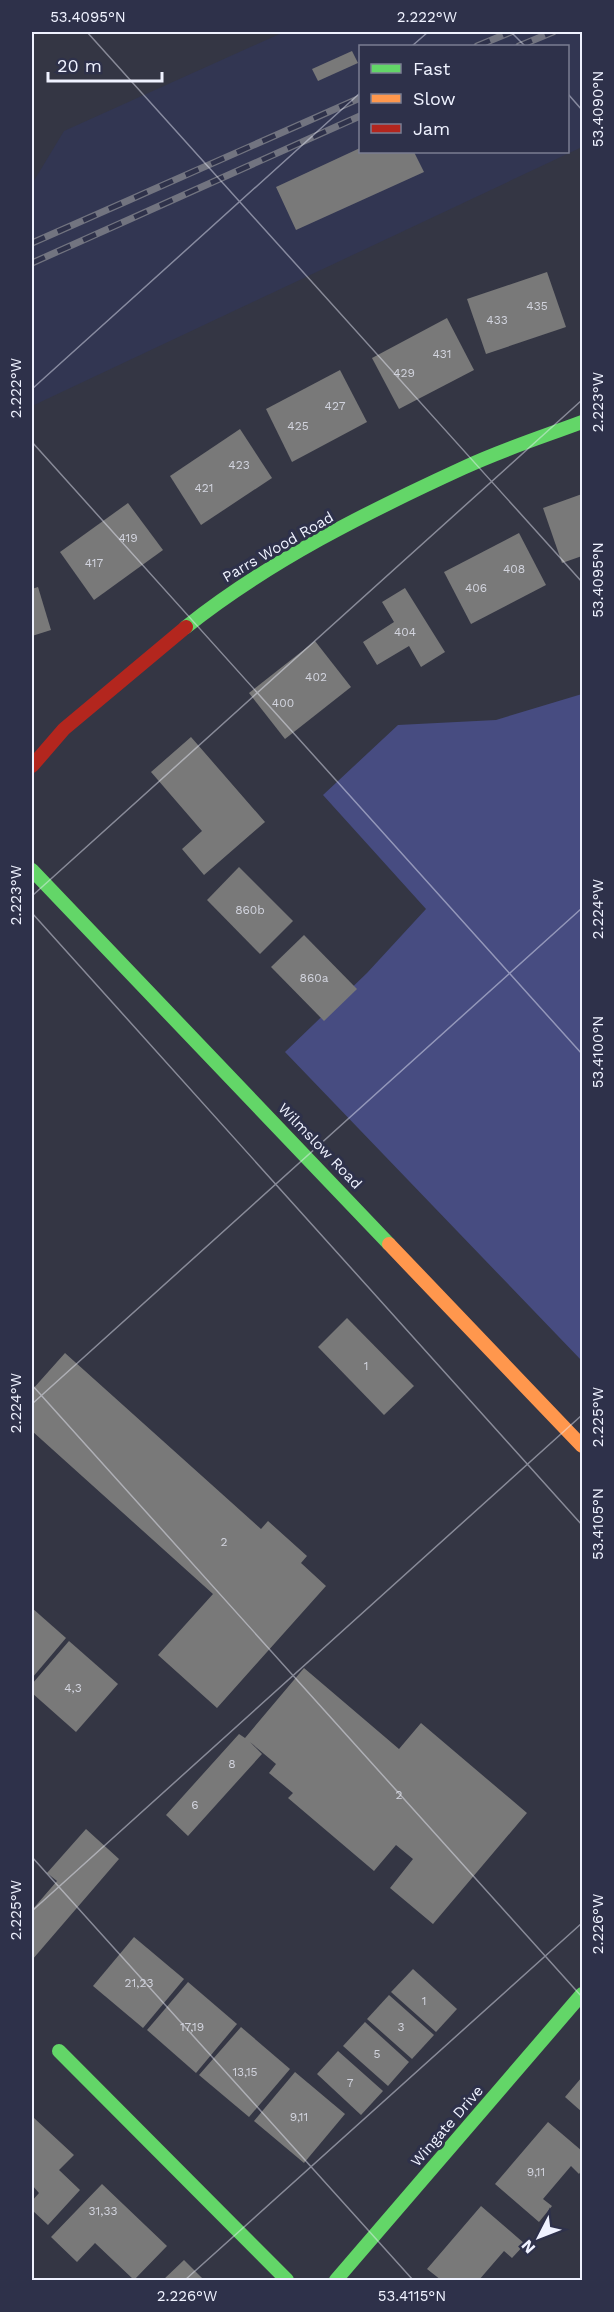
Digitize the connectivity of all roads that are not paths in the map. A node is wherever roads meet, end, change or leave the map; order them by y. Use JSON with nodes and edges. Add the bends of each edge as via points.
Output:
{"nodes":[{"id":1,"x":582,"y":422,"type":"edge"},
{"id":2,"x":32,"y":766,"type":"edge"},
{"id":3,"x":32,"y":870,"type":"edge"},
{"id":4,"x":582,"y":1446,"type":"edge"},
{"id":5,"x":582,"y":1994,"type":"edge"},
{"id":6,"x":59,"y":2051,"type":"dead end"},
{"id":7,"x":286,"y":2280,"type":"edge"},
{"id":8,"x":336,"y":2280,"type":"edge"}],
"edges":[{"from":1,"to":2,"type":"street","name":"Parrs Wood Road","via":[[464,467],[306,546],[220,600],[136,667],[64,729]]},
{"from":3,"to":4,"type":"street","name":"Wilmslow Road"},
{"from":5,"to":8,"type":"street","name":"Wingate Drive"},
{"from":6,"to":7,"type":"street"}]}
